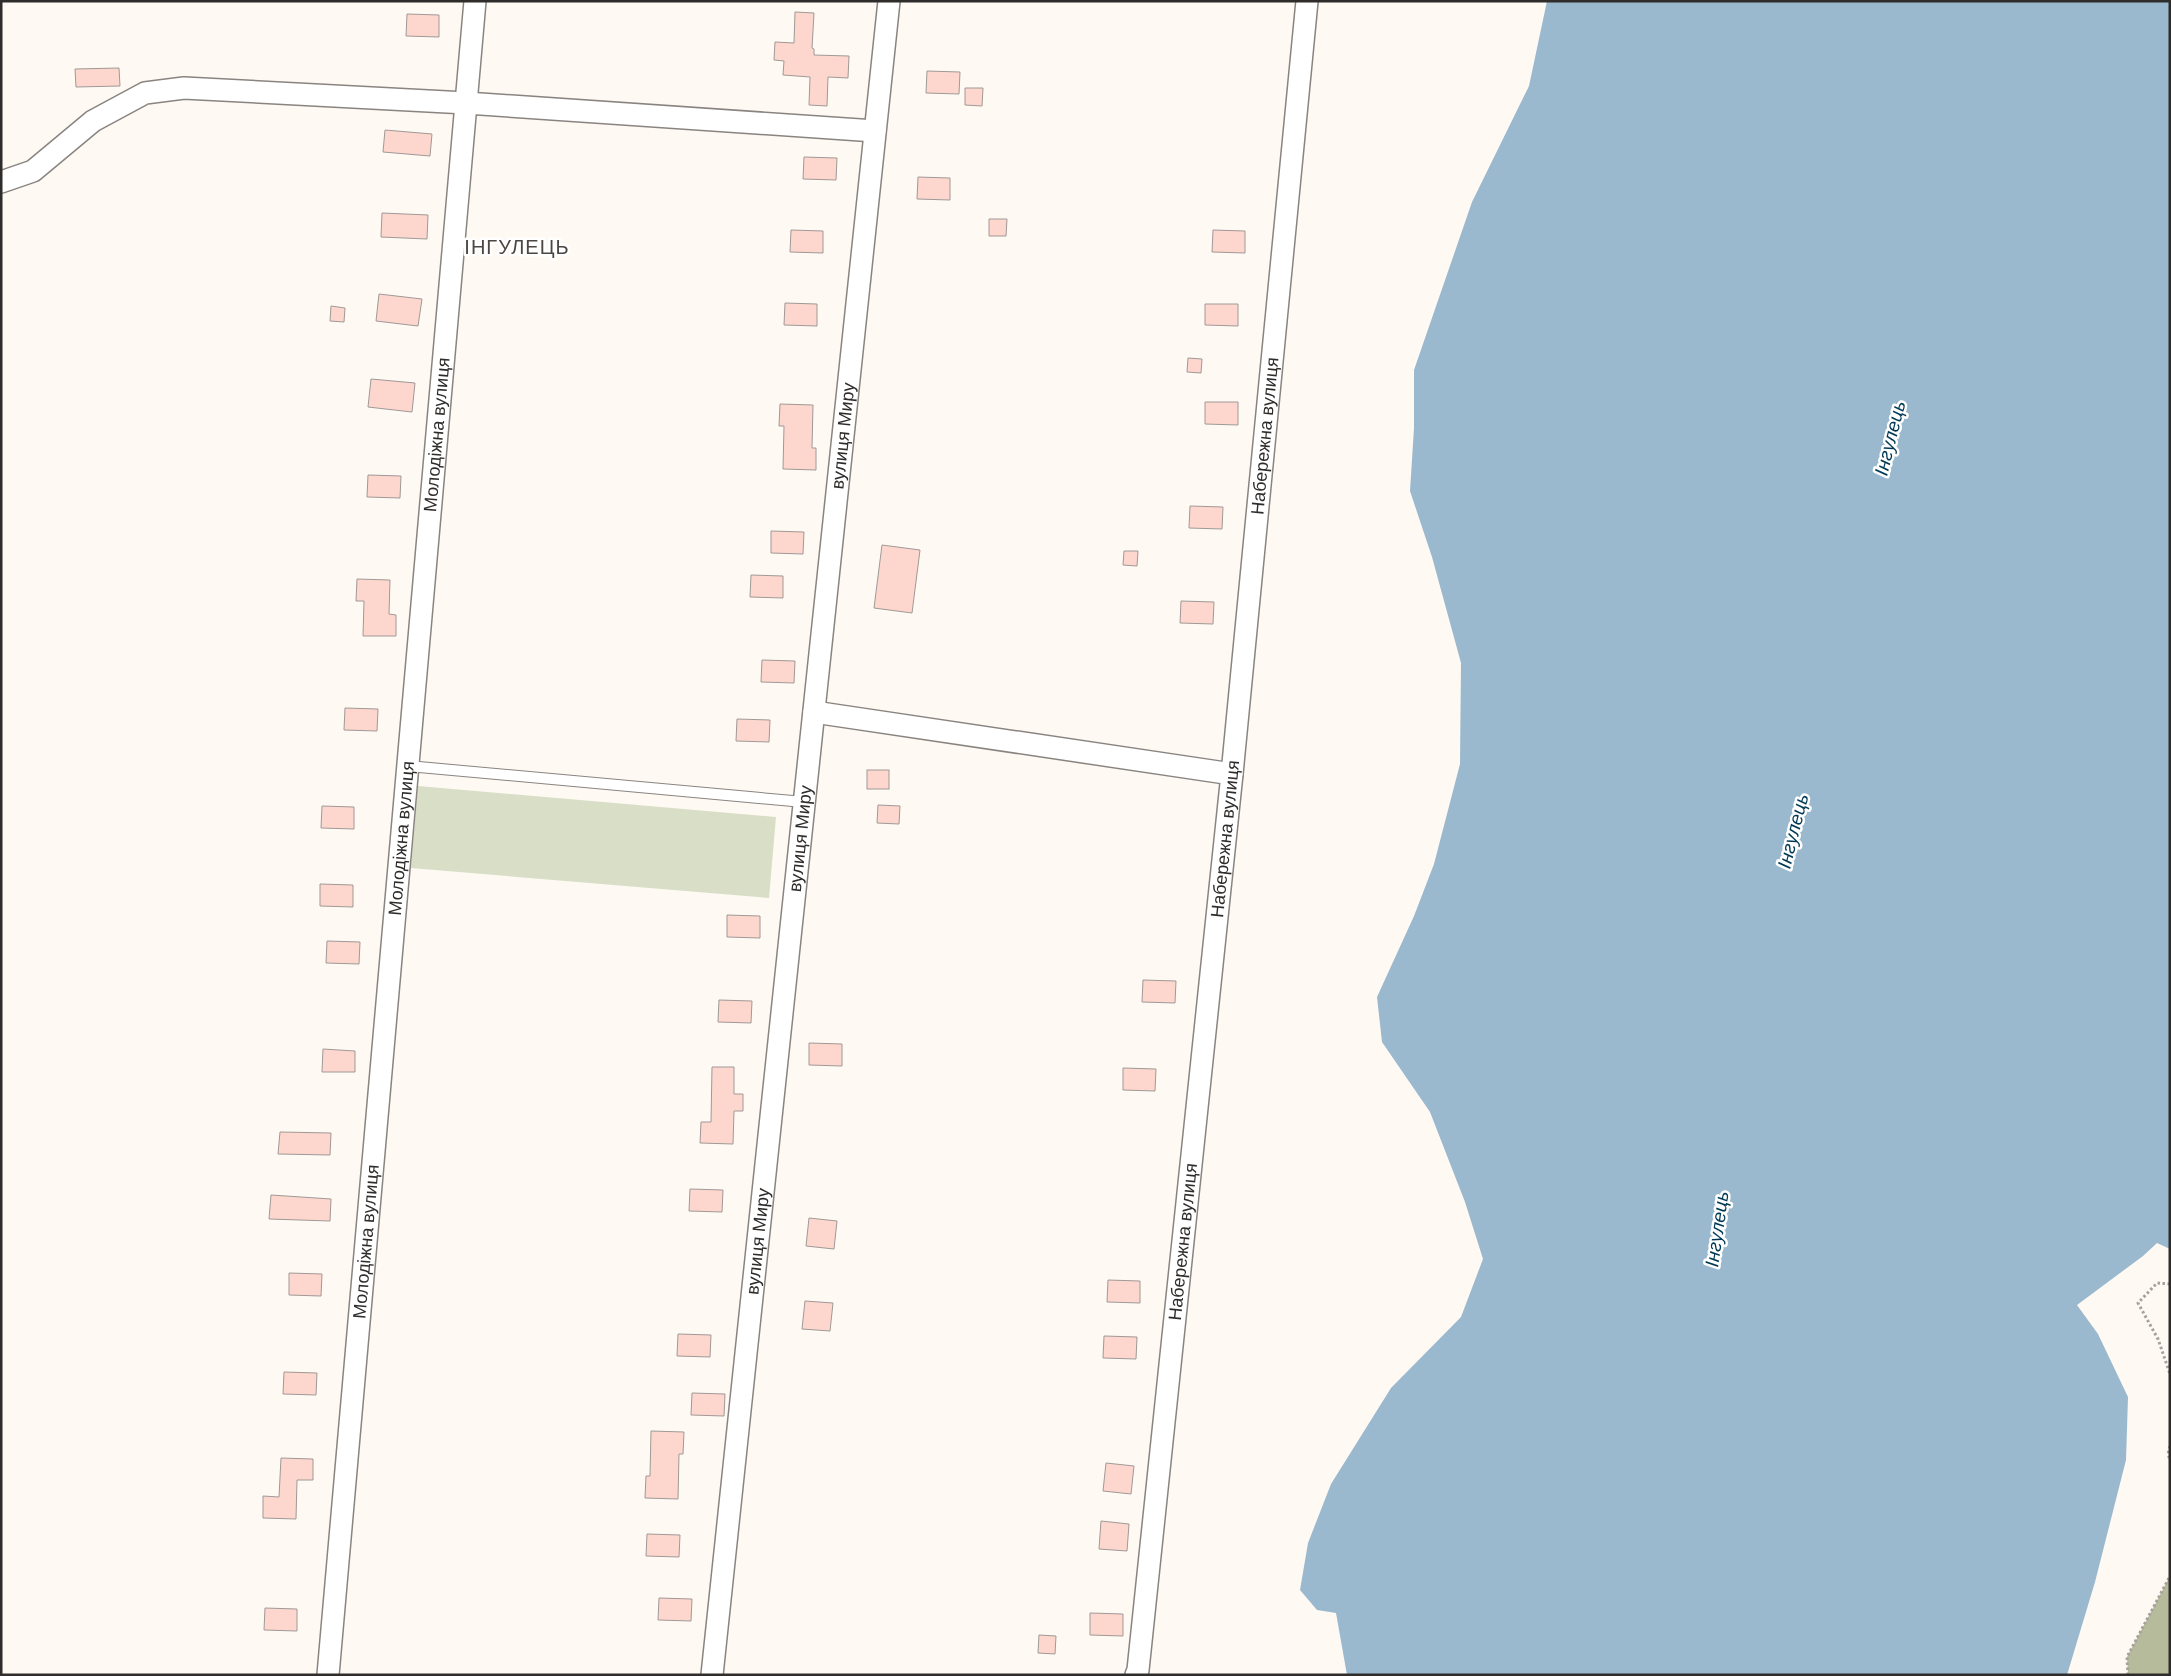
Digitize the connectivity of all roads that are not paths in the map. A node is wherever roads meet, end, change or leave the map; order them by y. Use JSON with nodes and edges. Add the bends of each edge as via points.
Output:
{"nodes":[{"id":1,"x":475,"y":1,"type":"edge"},
{"id":2,"x":889,"y":1,"type":"edge"},
{"id":3,"x":1307,"y":1,"type":"edge"},
{"id":4,"x":466,"y":103,"type":"junction"},
{"id":5,"x":875,"y":131,"type":"junction"},
{"id":6,"x":1,"y":182,"type":"edge"},
{"id":7,"x":814,"y":712,"type":"junction"},
{"id":8,"x":408,"y":766,"type":"junction"},
{"id":9,"x":1232,"y":774,"type":"junction"},
{"id":10,"x":804,"y":802,"type":"junction"},
{"id":11,"x":328,"y":1675,"type":"edge"},
{"id":12,"x":712,"y":1675,"type":"edge"},
{"id":13,"x":1136,"y":1675,"type":"edge"}],
"edges":[{"from":1,"to":4,"type":"street","name":"Молодіжна вулиця"},
{"from":2,"to":5,"type":"street","name":"вулиця Миру"},
{"from":3,"to":9,"type":"street","name":"Набережна вулиця"},
{"from":4,"to":5,"type":"street"},
{"from":4,"to":6,"type":"street","via":[[184,88],[145,94],[93,121],[33,171]]},
{"from":4,"to":8,"type":"street","name":"Молодіжна вулиця"},
{"from":5,"to":7,"type":"street","name":"вулиця Миру"},
{"from":7,"to":9,"type":"street"},
{"from":7,"to":10,"type":"street","name":"вулиця Миру"},
{"from":8,"to":10,"type":"lane"},
{"from":8,"to":11,"type":"street","name":"Молодіжна вулиця"},
{"from":9,"to":13,"type":"street","name":"Набережна вулиця"},
{"from":10,"to":12,"type":"street","name":"вулиця Миру"}]}
